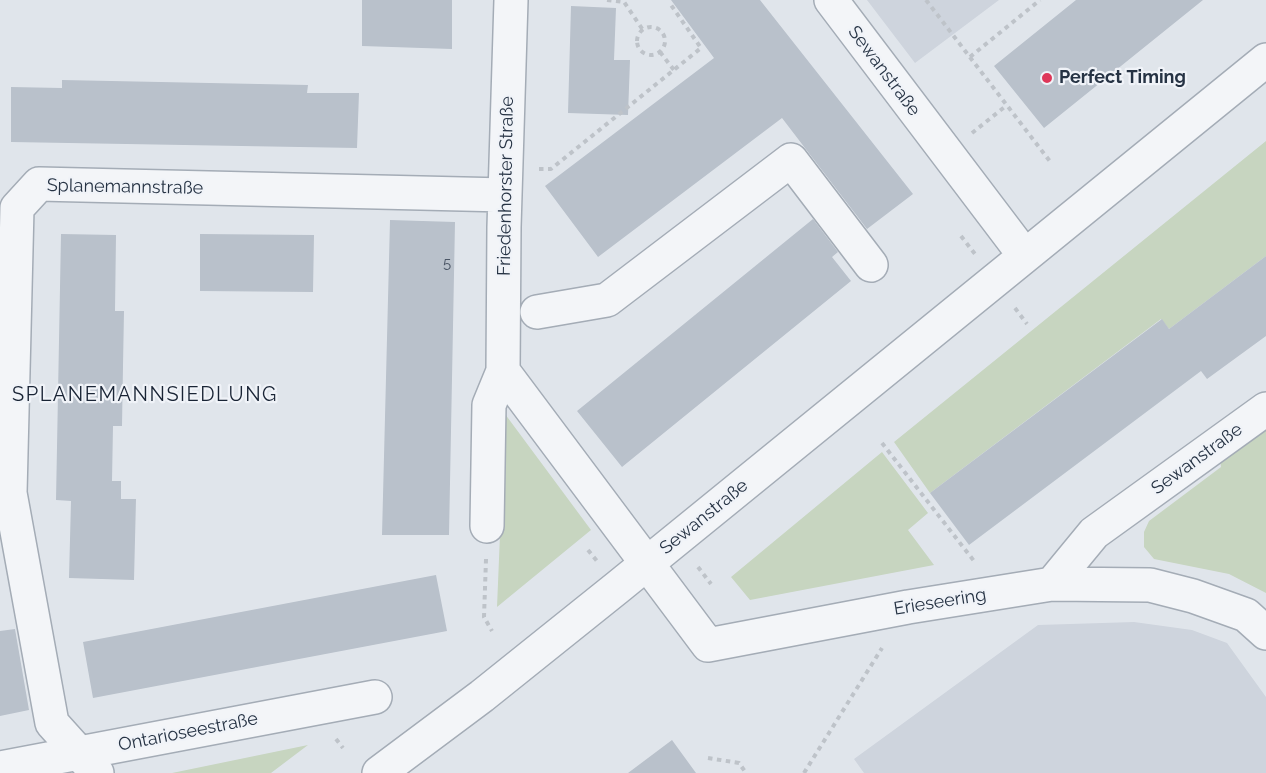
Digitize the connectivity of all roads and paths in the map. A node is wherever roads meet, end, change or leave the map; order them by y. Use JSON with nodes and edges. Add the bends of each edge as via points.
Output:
{"nodes":[{"id":1,"x":511,"y":0,"type":"edge"},
{"id":2,"x":607,"y":0,"type":"edge"},
{"id":3,"x":612,"y":0,"type":"edge"},
{"id":4,"x":831,"y":0,"type":"edge"},
{"id":5,"x":926,"y":0,"type":"edge"},
{"id":6,"x":1040,"y":0,"type":"edge"},
{"id":7,"x":674,"y":3,"type":"dead end"},
{"id":8,"x":643,"y":30,"type":"junction"},
{"id":9,"x":660,"y":52,"type":"junction"},
{"id":10,"x":970,"y":57,"type":"junction"},
{"id":11,"x":1266,"y":60,"type":"edge"},
{"id":12,"x":674,"y":70,"type":"junction"},
{"id":13,"x":1007,"y":105,"type":"junction"},
{"id":14,"x":947,"y":154,"type":"junction"},
{"id":15,"x":1052,"y":164,"type":"dead end"},
{"id":16,"x":505,"y":183,"type":"junction"},
{"id":17,"x":1025,"y":256,"type":"junction"},
{"id":18,"x":871,"y":265,"type":"dead end"},
{"id":19,"x":537,"y":312,"type":"dead end"},
{"id":20,"x":503,"y":371,"type":"junction"},
{"id":21,"x":1266,"y":410,"type":"edge"},
{"id":22,"x":882,"y":443,"type":"dead end"},
{"id":23,"x":487,"y":526,"type":"joint"},
{"id":24,"x":648,"y":563,"type":"junction"},
{"id":25,"x":1052,"y":584,"type":"junction"},
{"id":26,"x":999,"y":592,"type":"junction"},
{"id":27,"x":908,"y":607,"type":"junction"},
{"id":28,"x":492,"y":631,"type":"dead end"},
{"id":29,"x":1266,"y":633,"type":"edge"},
{"id":30,"x":375,"y":697,"type":"dead end"},
{"id":31,"x":335,"y":738,"type":"dead end"},
{"id":32,"x":343,"y":748,"type":"dead end"},
{"id":33,"x":708,"y":758,"type":"dead end"},
{"id":34,"x":88,"y":763,"type":"edge"},
{"id":35,"x":0,"y":768,"type":"edge"},
{"id":36,"x":379,"y":773,"type":"edge"},
{"id":37,"x":746,"y":773,"type":"edge"},
{"id":38,"x":804,"y":773,"type":"edge"}],
"edges":[{"from":1,"to":16,"type":"street","name":"Friedenhorster Straße"},
{"from":2,"to":3,"type":"path"},
{"from":3,"to":8,"type":"path","via":[[624,2]]},
{"from":4,"to":14,"type":"street","name":"Sewanstraße"},
{"from":5,"to":10,"type":"path"},
{"from":6,"to":10,"type":"path"},
{"from":7,"to":12,"type":"path","via":[[671,5],[701,48]]},
{"from":8,"to":9,"type":"path","via":[[649,27],[662,32],[665,40]]},
{"from":8,"to":9,"type":"path","via":[[636,39],[638,49],[646,55]]},
{"from":9,"to":12,"type":"path"},
{"from":10,"to":13,"type":"path"},
{"from":11,"to":17,"type":"street","name":"Sewanstraße"},
{"from":12,"to":16,"type":"path","via":[[551,169]]},
{"from":13,"to":14,"type":"path"},
{"from":13,"to":15,"type":"path"},
{"from":14,"to":17,"type":"street","name":"Sewanstraße"},
{"from":16,"to":20,"type":"street","name":"Friedenhorster Straße"},
{"from":16,"to":34,"type":"street","name":"Splanemannstraße","via":[[39,184],[17,208],[10,494],[52,723]]},
{"from":17,"to":24,"type":"street","name":"Sewanstraße"},
{"from":18,"to":19,"type":"street","via":[[791,160],[607,300]]},
{"from":20,"to":23,"type":"street","name":"Friedenhorster Straße","via":[[489,405]]},
{"from":20,"to":24,"type":"street"},
{"from":21,"to":25,"type":"street","name":"Sewanstraße","via":[[1094,533]]},
{"from":22,"to":26,"type":"path"},
{"from":23,"to":28,"type":"path","via":[[483,617]]},
{"from":24,"to":27,"type":"street","name":"Erieseering","via":[[708,645]]},
{"from":24,"to":36,"type":"street","name":"Sewanstraße"},
{"from":25,"to":26,"type":"street","name":"Erieseering"},
{"from":25,"to":29,"type":"street","name":"Erieseering","via":[[1150,585],[1246,615]]},
{"from":26,"to":27,"type":"street","name":"Erieseering"},
{"from":27,"to":38,"type":"path"},
{"from":30,"to":34,"type":"street","name":"Ontarioseestraße"},
{"from":31,"to":32,"type":"path"},
{"from":33,"to":37,"type":"path","via":[[739,763]]},
{"from":34,"to":35,"type":"street","name":"Ontarioseestraße"}]}
